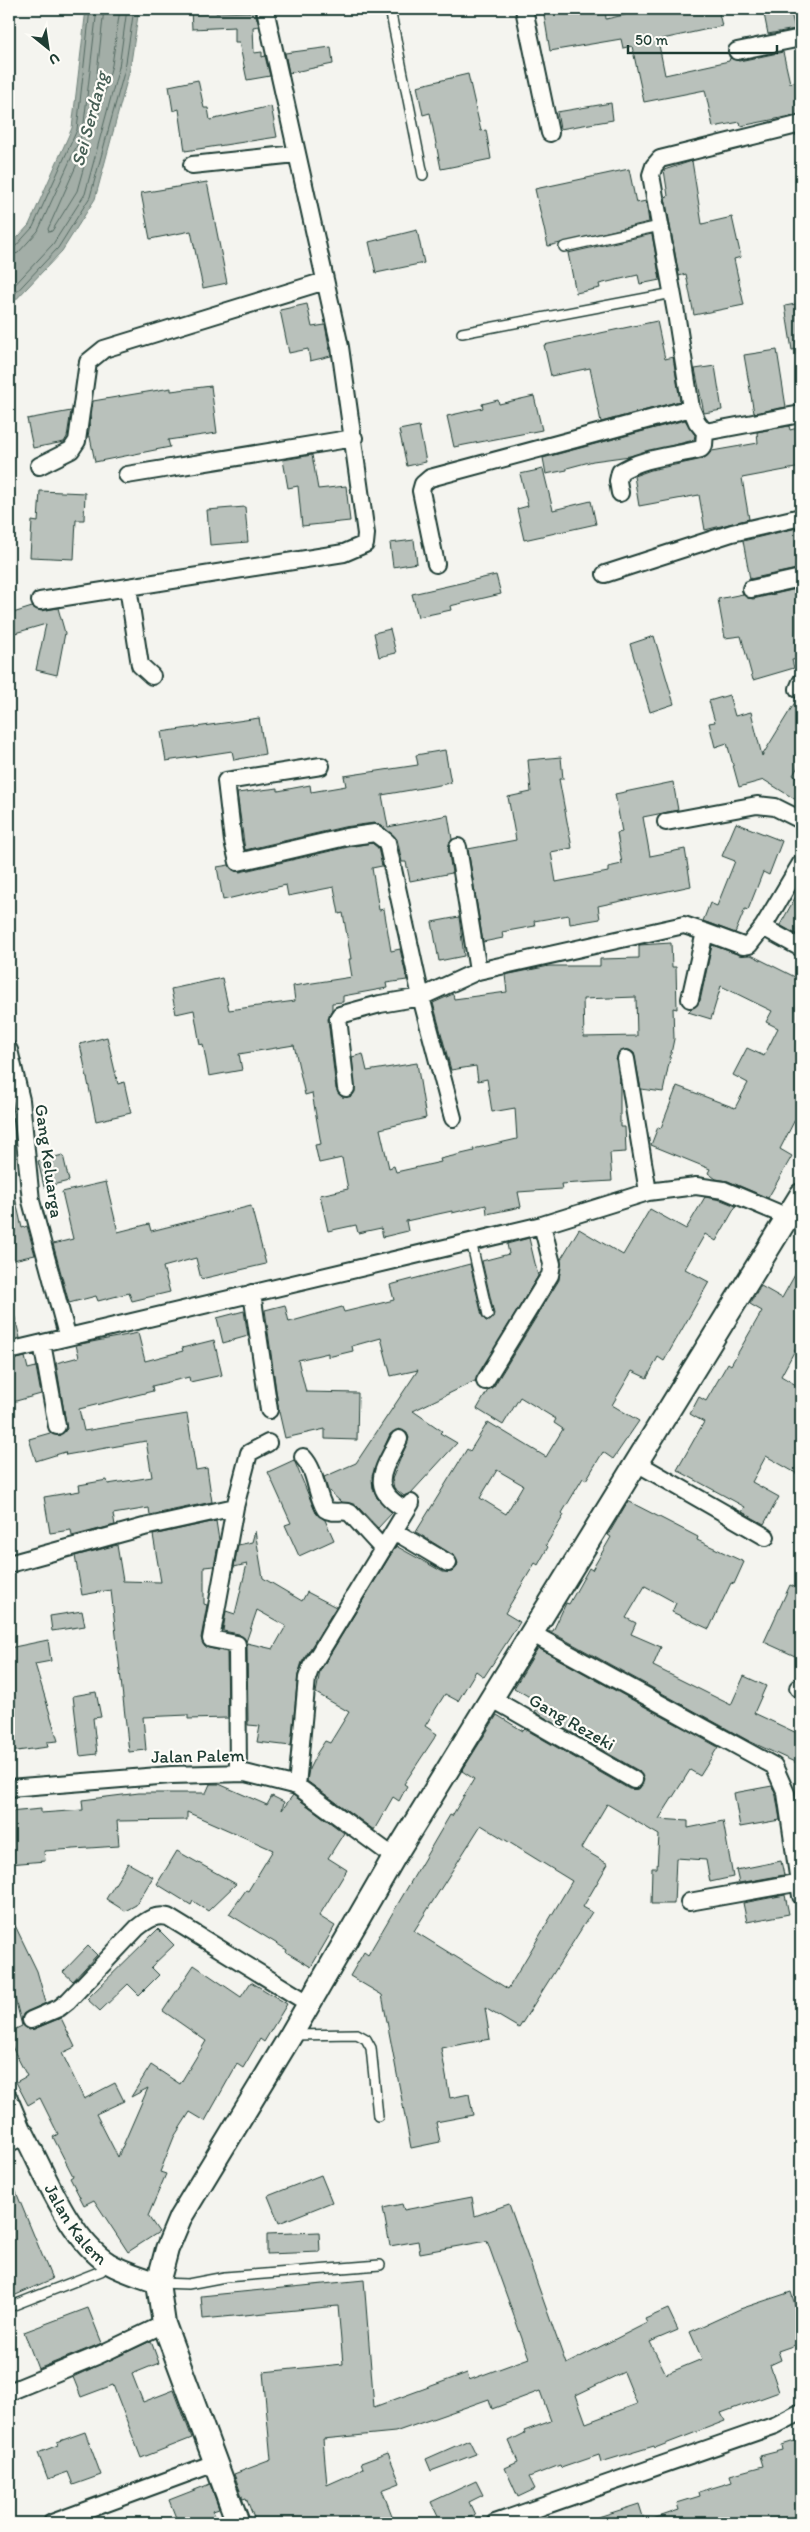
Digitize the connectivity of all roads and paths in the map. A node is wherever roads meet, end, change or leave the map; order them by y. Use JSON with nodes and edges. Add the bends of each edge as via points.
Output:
{"nodes":[{"id":1,"x":265,"y":9,"type":"edge"},
{"id":2,"x":390,"y":9,"type":"edge"},
{"id":3,"x":524,"y":9,"type":"edge"},
{"id":4,"x":801,"y":38,"type":"edge"},
{"id":5,"x":736,"y":51,"type":"dead end"},
{"id":6,"x":801,"y":124,"type":"edge"},
{"id":7,"x":550,"y":132,"type":"dead end"},
{"id":8,"x":296,"y":154,"type":"junction"},
{"id":9,"x":192,"y":166,"type":"dead end"},
{"id":10,"x":423,"y":175,"type":"dead end"},
{"id":11,"x":660,"y":226,"type":"junction"},
{"id":12,"x":564,"y":248,"type":"dead end"},
{"id":13,"x":324,"y":281,"type":"junction"},
{"id":14,"x":673,"y":293,"type":"junction"},
{"id":15,"x":462,"y":333,"type":"dead end"},
{"id":16,"x":691,"y":408,"type":"junction"},
{"id":17,"x":801,"y":414,"type":"edge"},
{"id":18,"x":705,"y":432,"type":"junction"},
{"id":19,"x":354,"y":438,"type":"junction"},
{"id":20,"x":39,"y":466,"type":"dead end"},
{"id":21,"x":127,"y":475,"type":"dead end"},
{"id":22,"x":620,"y":493,"type":"dead end"},
{"id":23,"x":801,"y":517,"type":"edge"},
{"id":24,"x":436,"y":564,"type":"dead end"},
{"id":25,"x":604,"y":574,"type":"dead end"},
{"id":26,"x":801,"y":578,"type":"edge"},
{"id":27,"x":128,"y":587,"type":"junction"},
{"id":28,"x":751,"y":589,"type":"dead end"},
{"id":29,"x":40,"y":601,"type":"dead end"},
{"id":30,"x":152,"y":676,"type":"dead end"},
{"id":31,"x":321,"y":766,"type":"dead end"},
{"id":32,"x":801,"y":820,"type":"edge"},
{"id":33,"x":666,"y":822,"type":"dead end"},
{"id":34,"x":458,"y":847,"type":"dead end"},
{"id":35,"x":801,"y":863,"type":"edge"},
{"id":36,"x":763,"y":927,"type":"junction"},
{"id":37,"x":705,"y":932,"type":"junction"},
{"id":38,"x":801,"y":948,"type":"edge"},
{"id":39,"x":478,"y":971,"type":"junction"},
{"id":40,"x":421,"y":997,"type":"junction"},
{"id":41,"x":690,"y":998,"type":"dead end"},
{"id":42,"x":9,"y":1050,"type":"edge"},
{"id":43,"x":626,"y":1059,"type":"dead end"},
{"id":44,"x":346,"y":1088,"type":"dead end"},
{"id":45,"x":453,"y":1118,"type":"dead end"},
{"id":46,"x":648,"y":1192,"type":"junction"},
{"id":47,"x":801,"y":1195,"type":"edge"},
{"id":48,"x":788,"y":1217,"type":"junction"},
{"id":49,"x":542,"y":1225,"type":"junction"},
{"id":50,"x":471,"y":1241,"type":"junction"},
{"id":51,"x":252,"y":1292,"type":"junction"},
{"id":52,"x":488,"y":1315,"type":"dead end"},
{"id":53,"x":67,"y":1335,"type":"junction"},
{"id":54,"x":42,"y":1343,"type":"junction"},
{"id":55,"x":9,"y":1351,"type":"edge"},
{"id":56,"x":485,"y":1381,"type":"dead end"},
{"id":57,"x":270,"y":1410,"type":"dead end"},
{"id":58,"x":57,"y":1426,"type":"dead end"},
{"id":59,"x":399,"y":1439,"type":"dead end"},
{"id":60,"x":268,"y":1443,"type":"dead end"},
{"id":61,"x":303,"y":1457,"type":"dead end"},
{"id":62,"x":637,"y":1463,"type":"junction"},
{"id":63,"x":235,"y":1507,"type":"junction"},
{"id":64,"x":394,"y":1530,"type":"junction"},
{"id":65,"x":766,"y":1537,"type":"dead end"},
{"id":66,"x":383,"y":1549,"type":"junction"},
{"id":67,"x":448,"y":1563,"type":"dead end"},
{"id":68,"x":9,"y":1564,"type":"edge"},
{"id":69,"x":531,"y":1633,"type":"junction"},
{"id":70,"x":491,"y":1698,"type":"junction"},
{"id":71,"x":238,"y":1773,"type":"junction"},
{"id":72,"x":634,"y":1780,"type":"dead end"},
{"id":73,"x":297,"y":1786,"type":"junction"},
{"id":74,"x":9,"y":1788,"type":"edge"},
{"id":75,"x":394,"y":1857,"type":"junction"},
{"id":76,"x":800,"y":1887,"type":"edge"},
{"id":77,"x":689,"y":1902,"type":"dead end"},
{"id":78,"x":308,"y":2003,"type":"junction"},
{"id":79,"x":31,"y":2020,"type":"dead end"},
{"id":80,"x":291,"y":2035,"type":"junction"},
{"id":81,"x":9,"y":2098,"type":"edge"},
{"id":82,"x":378,"y":2116,"type":"dead end"},
{"id":83,"x":16,"y":2138,"type":"edge"},
{"id":84,"x":109,"y":2264,"type":"junction"},
{"id":85,"x":380,"y":2265,"type":"dead end"},
{"id":86,"x":158,"y":2283,"type":"junction"},
{"id":87,"x":9,"y":2307,"type":"edge"},
{"id":88,"x":164,"y":2324,"type":"junction"},
{"id":89,"x":9,"y":2392,"type":"edge"},
{"id":90,"x":801,"y":2412,"type":"edge"},
{"id":91,"x":215,"y":2463,"type":"junction"},
{"id":92,"x":52,"y":2523,"type":"edge"},
{"id":93,"x":238,"y":2523,"type":"edge"},
{"id":94,"x":495,"y":2523,"type":"edge"}],
"edges":[{"from":1,"to":8,"type":"street"},
{"from":2,"to":10,"type":"lane"},
{"from":3,"to":7,"type":"street"},
{"from":4,"to":5,"type":"street"},
{"from":6,"to":11,"type":"street","via":[[660,159],[651,175]]},
{"from":8,"to":9,"type":"street"},
{"from":8,"to":13,"type":"street"},
{"from":11,"to":12,"type":"lane"},
{"from":11,"to":14,"type":"street"},
{"from":13,"to":19,"type":"street","via":[[340,348]]},
{"from":13,"to":20,"type":"street","via":[[104,349],[88,362],[77,441],[71,450]]},
{"from":14,"to":15,"type":"lane"},
{"from":14,"to":16,"type":"street"},
{"from":16,"to":18,"type":"street"},
{"from":16,"to":24,"type":"street","via":[[430,478],[421,491]]},
{"from":17,"to":18,"type":"street"},
{"from":18,"to":22,"type":"street","via":[[701,449],[659,458],[620,472]]},
{"from":19,"to":21,"type":"street"},
{"from":19,"to":27,"type":"street","via":[[365,544],[344,553]]},
{"from":23,"to":25,"type":"street","via":[[732,533]]},
{"from":26,"to":28,"type":"street"},
{"from":27,"to":29,"type":"street"},
{"from":27,"to":30,"type":"street","via":[[140,665]]},
{"from":31,"to":40,"type":"street","via":[[226,781],[238,862],[346,837],[375,833],[383,837],[387,842]]},
{"from":32,"to":33,"type":"street","via":[[775,807],[757,805]]},
{"from":34,"to":39,"type":"street"},
{"from":35,"to":36,"type":"street"},
{"from":36,"to":37,"type":"street","via":[[746,947]]},
{"from":36,"to":38,"type":"street"},
{"from":37,"to":39,"type":"street","via":[[677,925]]},
{"from":37,"to":41,"type":"street"},
{"from":39,"to":40,"type":"street"},
{"from":40,"to":44,"type":"street","via":[[340,1015]]},
{"from":40,"to":45,"type":"street"},
{"from":42,"to":53,"type":"street","name":"Gang Keluarga","via":[[21,1100],[31,1201]]},
{"from":43,"to":46,"type":"street"},
{"from":46,"to":48,"type":"street","via":[[696,1186],[724,1190]]},
{"from":46,"to":49,"type":"street"},
{"from":47,"to":48,"type":"main road"},
{"from":48,"to":62,"type":"main road"},
{"from":49,"to":50,"type":"street"},
{"from":49,"to":56,"type":"street","via":[[552,1264],[550,1275]]},
{"from":50,"to":51,"type":"street"},
{"from":50,"to":52,"type":"lane"},
{"from":51,"to":53,"type":"street"},
{"from":51,"to":57,"type":"street"},
{"from":53,"to":54,"type":"street"},
{"from":54,"to":55,"type":"street"},
{"from":54,"to":58,"type":"street"},
{"from":59,"to":64,"type":"street","via":[[381,1474],[380,1483],[391,1501],[408,1507]]},
{"from":60,"to":63,"type":"street","via":[[249,1453]]},
{"from":61,"to":66,"type":"street","via":[[312,1469],[325,1509],[332,1513],[350,1513]]},
{"from":62,"to":65,"type":"street"},
{"from":62,"to":69,"type":"main road"},
{"from":63,"to":68,"type":"street","via":[[144,1527]]},
{"from":63,"to":71,"type":"street","via":[[211,1639],[237,1644]]},
{"from":64,"to":66,"type":"street"},
{"from":64,"to":67,"type":"street"},
{"from":66,"to":73,"type":"street","via":[[311,1667]]},
{"from":69,"to":70,"type":"main road"},
{"from":69,"to":76,"type":"street","via":[[774,1766],[786,1793]]},
{"from":70,"to":72,"type":"street","name":"Gang Rezeki"},
{"from":70,"to":75,"type":"main road"},
{"from":71,"to":73,"type":"street","name":"Jalan Palem"},
{"from":71,"to":74,"type":"street","name":"Jalan Palem","via":[[171,1774]]},
{"from":73,"to":75,"type":"street","name":"Jalan Palem"},
{"from":75,"to":78,"type":"main road"},
{"from":76,"to":77,"type":"street"},
{"from":78,"to":79,"type":"street","via":[[162,1916],[152,1917],[137,1928],[59,2008]]},
{"from":78,"to":80,"type":"main road"},
{"from":80,"to":82,"type":"lane","via":[[357,2034],[366,2039],[370,2048]]},
{"from":80,"to":86,"type":"main road","via":[[180,2218]]},
{"from":81,"to":83,"type":"street"},
{"from":83,"to":84,"type":"street","name":"Jalan Kalem","via":[[73,2227],[89,2248]]},
{"from":84,"to":86,"type":"street","name":"Jalan Kalem"},
{"from":84,"to":87,"type":"lane","via":[[101,2271]]},
{"from":85,"to":86,"type":"lane","via":[[225,2277],[188,2284]]},
{"from":86,"to":88,"type":"main road"},
{"from":88,"to":89,"type":"street","via":[[99,2356]]},
{"from":88,"to":91,"type":"main road"},
{"from":90,"to":94,"type":"street","via":[[776,2425]]},
{"from":91,"to":92,"type":"street"},
{"from":91,"to":93,"type":"main road"}]}
